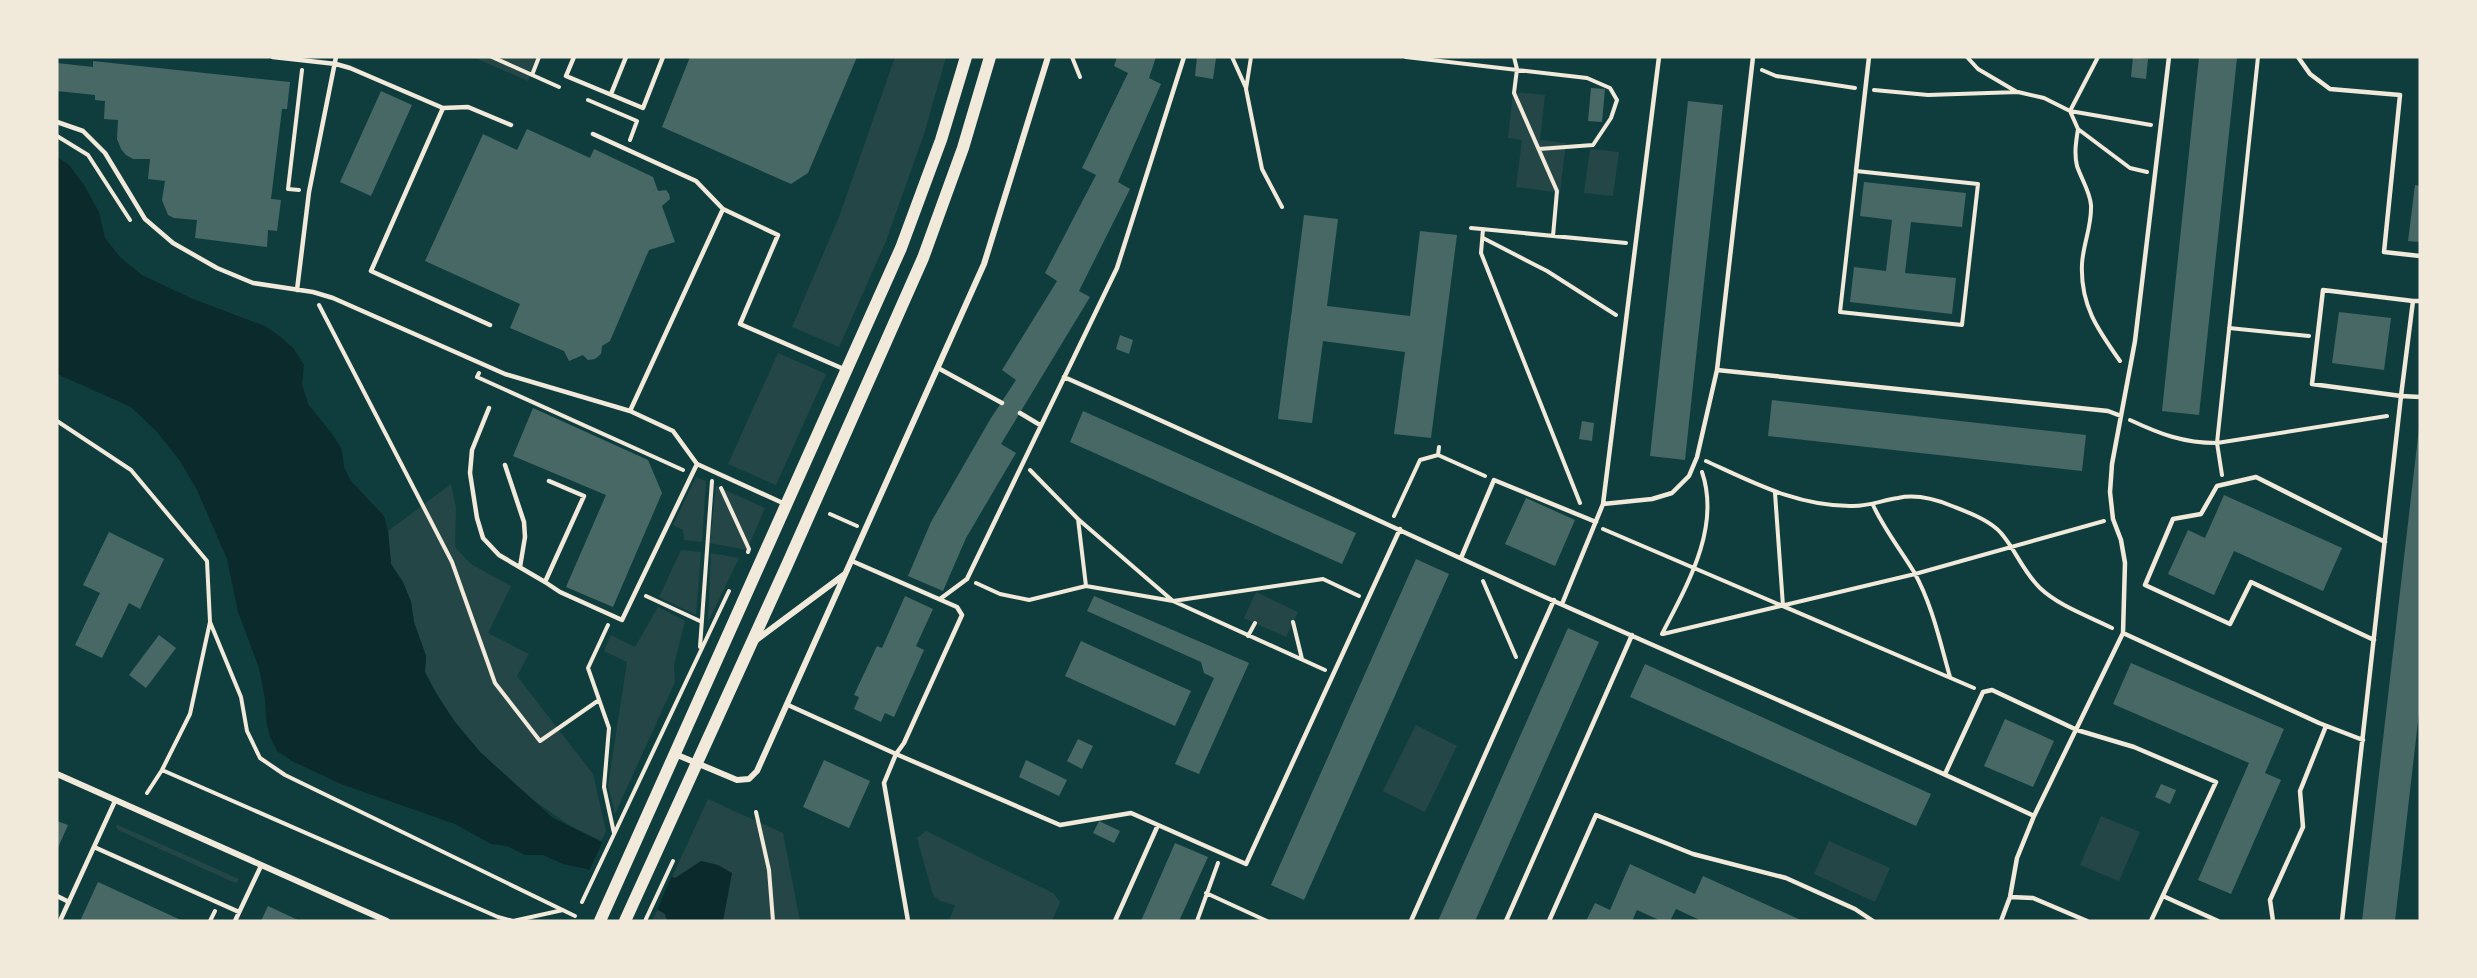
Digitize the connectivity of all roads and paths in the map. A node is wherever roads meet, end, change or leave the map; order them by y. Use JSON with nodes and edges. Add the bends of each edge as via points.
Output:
{"nodes":[{"id":1,"x":273,"y":57,"type":"edge"},
{"id":2,"x":336,"y":57,"type":"edge"},
{"id":3,"x":492,"y":57,"type":"edge"},
{"id":4,"x":539,"y":57,"type":"edge"},
{"id":5,"x":574,"y":57,"type":"edge"},
{"id":6,"x":626,"y":57,"type":"edge"},
{"id":7,"x":663,"y":57,"type":"edge"},
{"id":8,"x":966,"y":57,"type":"edge"},
{"id":9,"x":990,"y":57,"type":"edge"},
{"id":10,"x":1048,"y":57,"type":"edge"},
{"id":11,"x":1072,"y":57,"type":"edge"},
{"id":12,"x":1184,"y":57,"type":"edge"},
{"id":13,"x":1232,"y":57,"type":"edge"},
{"id":14,"x":1251,"y":57,"type":"edge"},
{"id":15,"x":1406,"y":57,"type":"edge"},
{"id":16,"x":1514,"y":57,"type":"edge"},
{"id":17,"x":1659,"y":57,"type":"edge"},
{"id":18,"x":1869,"y":57,"type":"edge"},
{"id":19,"x":1968,"y":57,"type":"edge"},
{"id":20,"x":2098,"y":57,"type":"edge"},
{"id":21,"x":2169,"y":57,"type":"edge"},
{"id":22,"x":2258,"y":57,"type":"edge"},
{"id":23,"x":2298,"y":57,"type":"edge"},
{"id":24,"x":1753,"y":60,"type":"edge"},
{"id":25,"x":303,"y":61,"type":"junction"},
{"id":26,"x":336,"y":64,"type":"junction"},
{"id":27,"x":1517,"y":69,"type":"junction"},
{"id":28,"x":532,"y":75,"type":"junction"},
{"id":29,"x":1080,"y":77,"type":"dead end"},
{"id":30,"x":563,"y":89,"type":"dead end"},
{"id":31,"x":1246,"y":89,"type":"junction"},
{"id":32,"x":1865,"y":89,"type":"junction"},
{"id":33,"x":2018,"y":92,"type":"junction"},
{"id":34,"x":610,"y":94,"type":"junction"},
{"id":35,"x":585,"y":98,"type":"dead end"},
{"id":36,"x":443,"y":108,"type":"junction"},
{"id":37,"x":2070,"y":111,"type":"junction"},
{"id":38,"x":57,"y":122,"type":"edge"},
{"id":39,"x":511,"y":125,"type":"dead end"},
{"id":40,"x":2162,"y":126,"type":"junction"},
{"id":41,"x":2078,"y":129,"type":"junction"},
{"id":42,"x":633,"y":131,"type":"dead end"},
{"id":43,"x":593,"y":134,"type":"dead end"},
{"id":44,"x":1539,"y":149,"type":"junction"},
{"id":45,"x":1856,"y":171,"type":"junction"},
{"id":46,"x":2156,"y":174,"type":"junction"},
{"id":47,"x":309,"y":192,"type":"junction"},
{"id":48,"x":1282,"y":207,"type":"dead end"},
{"id":49,"x":723,"y":209,"type":"junction"},
{"id":50,"x":1472,"y":228,"type":"dead end"},
{"id":51,"x":1484,"y":229,"type":"junction"},
{"id":52,"x":1553,"y":236,"type":"junction"},
{"id":53,"x":1483,"y":238,"type":"junction"},
{"id":54,"x":1636,"y":244,"type":"junction"},
{"id":55,"x":2420,"y":256,"type":"edge"},
{"id":56,"x":297,"y":290,"type":"junction"},
{"id":57,"x":2413,"y":301,"type":"junction"},
{"id":58,"x":2420,"y":302,"type":"edge"},
{"id":59,"x":319,"y":306,"type":"dead end"},
{"id":60,"x":1626,"y":322,"type":"junction"},
{"id":61,"x":490,"y":326,"type":"dead end"},
{"id":62,"x":2229,"y":328,"type":"junction"},
{"id":63,"x":2318,"y":337,"type":"junction"},
{"id":64,"x":2120,"y":361,"type":"dead end"},
{"id":65,"x":938,"y":368,"type":"junction"},
{"id":66,"x":846,"y":370,"type":"junction"},
{"id":67,"x":1718,"y":370,"type":"junction"},
{"id":68,"x":1064,"y":377,"type":"junction"},
{"id":69,"x":2402,"y":396,"type":"junction"},
{"id":70,"x":2420,"y":397,"type":"edge"},
{"id":71,"x":1002,"y":403,"type":"dead end"},
{"id":72,"x":543,"y":407,"type":"dead end"},
{"id":73,"x":489,"y":408,"type":"dead end"},
{"id":74,"x":630,"y":411,"type":"junction"},
{"id":75,"x":1020,"y":413,"type":"dead end"},
{"id":76,"x":2399,"y":414,"type":"junction"},
{"id":77,"x":2121,"y":416,"type":"junction"},
{"id":78,"x":57,"y":421,"type":"edge"},
{"id":79,"x":1040,"y":425,"type":"junction"},
{"id":80,"x":2217,"y":443,"type":"junction"},
{"id":81,"x":1439,"y":447,"type":"dead end"},
{"id":82,"x":1438,"y":455,"type":"junction"},
{"id":83,"x":1697,"y":457,"type":"junction"},
{"id":84,"x":697,"y":464,"type":"junction"},
{"id":85,"x":1023,"y":464,"type":"junction"},
{"id":86,"x":505,"y":465,"type":"dead end"},
{"id":87,"x":714,"y":472,"type":"junction"},
{"id":88,"x":693,"y":474,"type":"junction"},
{"id":89,"x":1494,"y":480,"type":"junction"},
{"id":90,"x":549,"y":481,"type":"dead end"},
{"id":91,"x":2223,"y":484,"type":"junction"},
{"id":92,"x":1775,"y":493,"type":"junction"},
{"id":93,"x":1579,"y":500,"type":"dead end"},
{"id":94,"x":786,"y":504,"type":"junction"},
{"id":95,"x":1603,"y":504,"type":"junction"},
{"id":96,"x":1873,"y":505,"type":"junction"},
{"id":97,"x":1078,"y":519,"type":"junction"},
{"id":98,"x":2113,"y":519,"type":"junction"},
{"id":99,"x":1596,"y":522,"type":"junction"},
{"id":100,"x":1390,"y":525,"type":"junction"},
{"id":101,"x":1400,"y":529,"type":"junction"},
{"id":102,"x":2385,"y":542,"type":"junction"},
{"id":103,"x":2010,"y":547,"type":"junction"},
{"id":104,"x":747,"y":554,"type":"dead end"},
{"id":105,"x":1461,"y":558,"type":"junction"},
{"id":106,"x":852,"y":561,"type":"junction"},
{"id":107,"x":1477,"y":565,"type":"junction"},
{"id":108,"x":520,"y":567,"type":"junction"},
{"id":109,"x":1694,"y":569,"type":"junction"},
{"id":110,"x":846,"y":574,"type":"junction"},
{"id":111,"x":1915,"y":574,"type":"junction"},
{"id":112,"x":967,"y":579,"type":"junction"},
{"id":113,"x":545,"y":582,"type":"junction"},
{"id":114,"x":731,"y":586,"type":"dead end"},
{"id":115,"x":1086,"y":586,"type":"junction"},
{"id":116,"x":636,"y":591,"type":"junction"},
{"id":117,"x":1364,"y":598,"type":"dead end"},
{"id":118,"x":940,"y":599,"type":"junction"},
{"id":119,"x":1554,"y":600,"type":"junction"},
{"id":120,"x":1173,"y":601,"type":"junction"},
{"id":121,"x":1562,"y":604,"type":"junction"},
{"id":122,"x":1783,"y":606,"type":"junction"},
{"id":123,"x":210,"y":622,"type":"junction"},
{"id":124,"x":702,"y":622,"type":"junction"},
{"id":125,"x":1293,"y":622,"type":"dead end"},
{"id":126,"x":1256,"y":623,"type":"dead end"},
{"id":127,"x":606,"y":631,"type":"dead end"},
{"id":128,"x":2123,"y":633,"type":"junction"},
{"id":129,"x":1663,"y":634,"type":"junction"},
{"id":130,"x":1632,"y":635,"type":"junction"},
{"id":131,"x":1248,"y":636,"type":"junction"},
{"id":132,"x":2374,"y":640,"type":"junction"},
{"id":133,"x":752,"y":643,"type":"junction"},
{"id":134,"x":1656,"y":646,"type":"junction"},
{"id":135,"x":700,"y":651,"type":"junction"},
{"id":136,"x":1302,"y":660,"type":"junction"},
{"id":137,"x":1522,"y":671,"type":"junction"},
{"id":138,"x":1333,"y":674,"type":"junction"},
{"id":139,"x":1950,"y":678,"type":"junction"},
{"id":140,"x":1983,"y":692,"type":"junction"},
{"id":141,"x":599,"y":700,"type":"junction"},
{"id":142,"x":788,"y":705,"type":"junction"},
{"id":143,"x":2326,"y":726,"type":"junction"},
{"id":144,"x":2077,"y":730,"type":"junction"},
{"id":145,"x":2362,"y":740,"type":"junction"},
{"id":146,"x":675,"y":754,"type":"junction"},
{"id":147,"x":896,"y":754,"type":"junction"},
{"id":148,"x":695,"y":763,"type":"junction"},
{"id":149,"x":162,"y":770,"type":"junction"},
{"id":150,"x":57,"y":774,"type":"edge"},
{"id":151,"x":1945,"y":774,"type":"junction"},
{"id":152,"x":147,"y":794,"type":"dead end"},
{"id":153,"x":115,"y":801,"type":"junction"},
{"id":154,"x":756,"y":812,"type":"dead end"},
{"id":155,"x":2034,"y":816,"type":"junction"},
{"id":156,"x":1158,"y":825,"type":"junction"},
{"id":157,"x":614,"y":834,"type":"junction"},
{"id":158,"x":94,"y":847,"type":"junction"},
{"id":159,"x":1222,"y":854,"type":"junction"},
{"id":160,"x":673,"y":861,"type":"dead end"},
{"id":161,"x":261,"y":866,"type":"junction"},
{"id":162,"x":1206,"y":892,"type":"junction"},
{"id":163,"x":57,"y":896,"type":"edge"},
{"id":164,"x":2163,"y":896,"type":"junction"},
{"id":165,"x":2010,"y":897,"type":"junction"},
{"id":166,"x":69,"y":902,"type":"junction"},
{"id":167,"x":582,"y":902,"type":"dead end"},
{"id":168,"x":563,"y":910,"type":"junction"},
{"id":169,"x":239,"y":912,"type":"junction"},
{"id":170,"x":575,"y":916,"type":"dead end"},
{"id":171,"x":602,"y":917,"type":"edge"},
{"id":172,"x":498,"y":919,"type":"edge"},
{"id":173,"x":60,"y":921,"type":"edge"},
{"id":174,"x":235,"y":921,"type":"edge"},
{"id":175,"x":387,"y":921,"type":"edge"},
{"id":176,"x":626,"y":921,"type":"edge"},
{"id":177,"x":645,"y":921,"type":"edge"},
{"id":178,"x":773,"y":921,"type":"edge"},
{"id":179,"x":908,"y":921,"type":"edge"},
{"id":180,"x":1115,"y":921,"type":"edge"},
{"id":181,"x":1197,"y":921,"type":"edge"},
{"id":182,"x":1268,"y":921,"type":"edge"},
{"id":183,"x":1411,"y":921,"type":"edge"},
{"id":184,"x":1506,"y":921,"type":"edge"},
{"id":185,"x":1549,"y":921,"type":"edge"},
{"id":186,"x":1873,"y":921,"type":"edge"},
{"id":187,"x":2001,"y":921,"type":"edge"},
{"id":188,"x":2087,"y":921,"type":"edge"},
{"id":189,"x":2151,"y":921,"type":"edge"},
{"id":190,"x":2218,"y":921,"type":"edge"},
{"id":191,"x":2273,"y":921,"type":"edge"},
{"id":192,"x":2342,"y":921,"type":"edge"}],
"edges":[{"from":1,"to":25,"type":"lane"},
{"from":2,"to":26,"type":"lane"},
{"from":3,"to":28,"type":"path"},
{"from":4,"to":28,"type":"path"},
{"from":5,"to":34,"type":"lane","via":[[566,76]]},
{"from":6,"to":34,"type":"lane"},
{"from":7,"to":34,"type":"lane","via":[[643,108]]},
{"from":8,"to":66,"type":"main road","via":[[901,248]]},
{"from":9,"to":133,"type":"main road","via":[[963,148],[923,258]]},
{"from":10,"to":65,"type":"street","via":[[984,264]]},
{"from":11,"to":29,"type":"path"},
{"from":12,"to":68,"type":"lane","via":[[1117,268]]},
{"from":13,"to":31,"type":"path"},
{"from":14,"to":31,"type":"path"},
{"from":15,"to":27,"type":"path"},
{"from":16,"to":27,"type":"path"},
{"from":17,"to":54,"type":"lane"},
{"from":18,"to":32,"type":"lane"},
{"from":19,"to":33,"type":"path","via":[[1978,69]]},
{"from":20,"to":37,"type":"path"},
{"from":21,"to":40,"type":"lane"},
{"from":22,"to":62,"type":"path"},
{"from":23,"to":55,"type":"lane","via":[[2310,74],[2330,89],[2400,95],[2384,252]]},
{"from":24,"to":32,"type":"path","via":[[1776,75]]},
{"from":24,"to":67,"type":"lane"},
{"from":25,"to":26,"type":"lane"},
{"from":25,"to":47,"type":"path","via":[[288,189]]},
{"from":26,"to":36,"type":"lane"},
{"from":26,"to":47,"type":"lane"},
{"from":27,"to":44,"type":"path","via":[[1514,93]]},
{"from":27,"to":44,"type":"path","via":[[1587,78],[1610,88],[1617,100],[1611,118],[1593,145]]},
{"from":28,"to":30,"type":"path"},
{"from":31,"to":48,"type":"path","via":[[1262,169]]},
{"from":32,"to":33,"type":"path","via":[[1928,95]]},
{"from":32,"to":45,"type":"lane"},
{"from":33,"to":37,"type":"path","via":[[2044,98]]},
{"from":35,"to":42,"type":"path","via":[[637,122]]},
{"from":36,"to":39,"type":"lane","via":[[468,107]]},
{"from":36,"to":61,"type":"lane","via":[[371,271]]},
{"from":37,"to":40,"type":"path"},
{"from":37,"to":41,"type":"path"},
{"from":38,"to":56,"type":"lane","via":[[83,131],[105,153],[145,219],[173,243],[253,283]]},
{"from":40,"to":46,"type":"lane"},
{"from":41,"to":46,"type":"path","via":[[2130,168]]},
{"from":41,"to":64,"type":"path","via":[[2077,164],[2091,203],[2082,264],[2084,293],[2094,325]]},
{"from":43,"to":49,"type":"lane","via":[[696,181]]},
{"from":44,"to":52,"type":"path","via":[[1557,191]]},
{"from":45,"to":45,"type":"path","via":[[1840,312],[1962,325],[1978,184]]},
{"from":46,"to":77,"type":"lane","via":[[2135,341]]},
{"from":47,"to":56,"type":"lane"},
{"from":49,"to":66,"type":"lane","via":[[778,235],[740,324]]},
{"from":49,"to":74,"type":"lane"},
{"from":50,"to":51,"type":"path"},
{"from":51,"to":52,"type":"path"},
{"from":51,"to":53,"type":"path"},
{"from":52,"to":54,"type":"path"},
{"from":53,"to":60,"type":"path","via":[[1547,271]]},
{"from":53,"to":93,"type":"path","via":[[1481,253]]},
{"from":54,"to":60,"type":"lane"},
{"from":56,"to":74,"type":"lane","via":[[333,298],[505,375]]},
{"from":57,"to":58,"type":"lane"},
{"from":57,"to":63,"type":"lane","via":[[2323,290]]},
{"from":57,"to":69,"type":"lane"},
{"from":59,"to":141,"type":"path","via":[[452,562],[495,683],[540,741]]},
{"from":60,"to":95,"type":"lane"},
{"from":62,"to":63,"type":"path"},
{"from":62,"to":80,"type":"path"},
{"from":63,"to":69,"type":"lane","via":[[2312,384]]},
{"from":65,"to":71,"type":"lane"},
{"from":65,"to":106,"type":"street"},
{"from":66,"to":94,"type":"main road"},
{"from":67,"to":77,"type":"lane","via":[[2109,411]]},
{"from":67,"to":83,"type":"lane"},
{"from":68,"to":79,"type":"lane"},
{"from":68,"to":100,"type":"lane"},
{"from":69,"to":70,"type":"lane"},
{"from":69,"to":76,"type":"lane"},
{"from":72,"to":88,"type":"path"},
{"from":73,"to":108,"type":"lane","via":[[472,450],[470,473],[477,518],[483,538],[499,555]]},
{"from":74,"to":84,"type":"lane","via":[[673,432]]},
{"from":75,"to":79,"type":"lane"},
{"from":76,"to":80,"type":"path"},
{"from":76,"to":102,"type":"lane"},
{"from":77,"to":80,"type":"path","via":[[2191,443]]},
{"from":77,"to":98,"type":"lane","via":[[2111,474]]},
{"from":78,"to":123,"type":"path","via":[[131,470],[207,561]]},
{"from":79,"to":85,"type":"lane"},
{"from":80,"to":91,"type":"path"},
{"from":81,"to":82,"type":"path"},
{"from":82,"to":89,"type":"path"},
{"from":82,"to":100,"type":"path","via":[[1420,460]]},
{"from":83,"to":92,"type":"path"},
{"from":83,"to":95,"type":"lane","via":[[1689,476],[1672,493]]},
{"from":83,"to":109,"type":"path","via":[[1709,504]]},
{"from":84,"to":87,"type":"lane"},
{"from":84,"to":88,"type":"lane"},
{"from":85,"to":97,"type":"path"},
{"from":85,"to":112,"type":"lane"},
{"from":86,"to":108,"type":"lane","via":[[524,522]]},
{"from":87,"to":94,"type":"lane"},
{"from":87,"to":104,"type":"path","via":[[749,549]]},
{"from":87,"to":124,"type":"path"},
{"from":88,"to":116,"type":"lane"},
{"from":89,"to":99,"type":"lane"},
{"from":89,"to":105,"type":"lane"},
{"from":90,"to":113,"type":"lane","via":[[584,496]]},
{"from":91,"to":102,"type":"lane","via":[[2256,477]]},
{"from":91,"to":132,"type":"lane","via":[[2217,486],[2201,514],[2173,519],[2145,585],[2230,624],[2251,582]]},
{"from":92,"to":96,"type":"path","via":[[1801,501],[1851,507]]},
{"from":92,"to":122,"type":"path"},
{"from":94,"to":146,"type":"main road"},
{"from":95,"to":99,"type":"lane"},
{"from":96,"to":103,"type":"path","via":[[1919,496],[1949,505],[1998,530]]},
{"from":96,"to":111,"type":"path"},
{"from":97,"to":115,"type":"path"},
{"from":97,"to":120,"type":"path"},
{"from":98,"to":103,"type":"path"},
{"from":98,"to":128,"type":"lane","via":[[2125,563]]},
{"from":99,"to":109,"type":"path","via":[[1601,528]]},
{"from":99,"to":121,"type":"lane"},
{"from":100,"to":101,"type":"lane"},
{"from":101,"to":105,"type":"lane"},
{"from":101,"to":138,"type":"lane"},
{"from":102,"to":132,"type":"lane"},
{"from":103,"to":111,"type":"path"},
{"from":103,"to":128,"type":"path","via":[[2042,589]]},
{"from":105,"to":107,"type":"lane"},
{"from":106,"to":110,"type":"street"},
{"from":106,"to":118,"type":"lane"},
{"from":107,"to":119,"type":"lane"},
{"from":107,"to":137,"type":"path"},
{"from":108,"to":113,"type":"lane"},
{"from":109,"to":122,"type":"path"},
{"from":109,"to":129,"type":"path"},
{"from":110,"to":133,"type":"street"},
{"from":110,"to":142,"type":"street"},
{"from":111,"to":122,"type":"path"},
{"from":111,"to":139,"type":"path","via":[[1934,619]]},
{"from":112,"to":115,"type":"path","via":[[999,594],[1029,600]]},
{"from":112,"to":118,"type":"lane"},
{"from":113,"to":116,"type":"lane","via":[[622,620]]},
{"from":114,"to":135,"type":"path"},
{"from":115,"to":120,"type":"path"},
{"from":116,"to":124,"type":"path"},
{"from":117,"to":120,"type":"path","via":[[1323,579]]},
{"from":118,"to":147,"type":"lane","via":[[957,607],[962,615]]},
{"from":119,"to":121,"type":"lane"},
{"from":119,"to":137,"type":"lane"},
{"from":120,"to":131,"type":"path"},
{"from":121,"to":130,"type":"lane"},
{"from":122,"to":129,"type":"path"},
{"from":122,"to":139,"type":"path"},
{"from":123,"to":149,"type":"path","via":[[190,714]]},
{"from":123,"to":168,"type":"path","via":[[241,697],[247,731],[260,758],[285,776]]},
{"from":124,"to":135,"type":"path"},
{"from":125,"to":136,"type":"path"},
{"from":126,"to":131,"type":"path"},
{"from":127,"to":141,"type":"path","via":[[588,668]]},
{"from":128,"to":143,"type":"lane"},
{"from":128,"to":144,"type":"lane"},
{"from":129,"to":134,"type":"path"},
{"from":130,"to":134,"type":"lane"},
{"from":130,"to":184,"type":"lane"},
{"from":131,"to":136,"type":"path"},
{"from":132,"to":145,"type":"lane"},
{"from":133,"to":148,"type":"main road"},
{"from":134,"to":151,"type":"lane"},
{"from":135,"to":157,"type":"path"},
{"from":136,"to":138,"type":"path"},
{"from":137,"to":183,"type":"lane"},
{"from":138,"to":159,"type":"lane","via":[[1246,864]]},
{"from":139,"to":140,"type":"path"},
{"from":140,"to":144,"type":"lane","via":[[1992,690]]},
{"from":140,"to":151,"type":"lane"},
{"from":141,"to":157,"type":"path","via":[[609,728],[604,787]]},
{"from":142,"to":147,"type":"lane"},
{"from":142,"to":148,"type":"street","via":[[757,771],[749,779],[737,780]]},
{"from":143,"to":145,"type":"lane"},
{"from":143,"to":191,"type":"lane","via":[[2300,791],[2303,827],[2270,900]]},
{"from":144,"to":155,"type":"lane"},
{"from":144,"to":164,"type":"lane","via":[[2134,747],[2216,782]]},
{"from":145,"to":192,"type":"lane"},
{"from":146,"to":148,"type":"street"},
{"from":146,"to":171,"type":"main road"},
{"from":147,"to":156,"type":"lane","via":[[1060,825],[1131,813]]},
{"from":147,"to":179,"type":"lane","via":[[884,783]]},
{"from":148,"to":176,"type":"main road"},
{"from":149,"to":152,"type":"path"},
{"from":149,"to":172,"type":"path"},
{"from":150,"to":153,"type":"street"},
{"from":151,"to":155,"type":"lane"},
{"from":153,"to":158,"type":"lane"},
{"from":153,"to":161,"type":"street"},
{"from":154,"to":178,"type":"path","via":[[769,870]]},
{"from":155,"to":165,"type":"lane","via":[[2017,858]]},
{"from":156,"to":159,"type":"lane"},
{"from":156,"to":180,"type":"lane"},
{"from":157,"to":167,"type":"path"},
{"from":158,"to":166,"type":"lane"},
{"from":158,"to":169,"type":"lane"},
{"from":159,"to":162,"type":"path"},
{"from":160,"to":177,"type":"path"},
{"from":161,"to":169,"type":"lane"},
{"from":161,"to":175,"type":"street"},
{"from":162,"to":181,"type":"path"},
{"from":162,"to":182,"type":"path"},
{"from":163,"to":166,"type":"lane"},
{"from":164,"to":189,"type":"lane"},
{"from":164,"to":190,"type":"lane"},
{"from":165,"to":187,"type":"lane"},
{"from":165,"to":188,"type":"lane","via":[[2033,898]]},
{"from":166,"to":173,"type":"lane"},
{"from":168,"to":170,"type":"path"},
{"from":168,"to":172,"type":"path","via":[[513,921]]},
{"from":169,"to":174,"type":"lane"},
{"from":185,"to":186,"type":"lane","via":[[1596,815],[1693,854],[1786,878]]}]}
